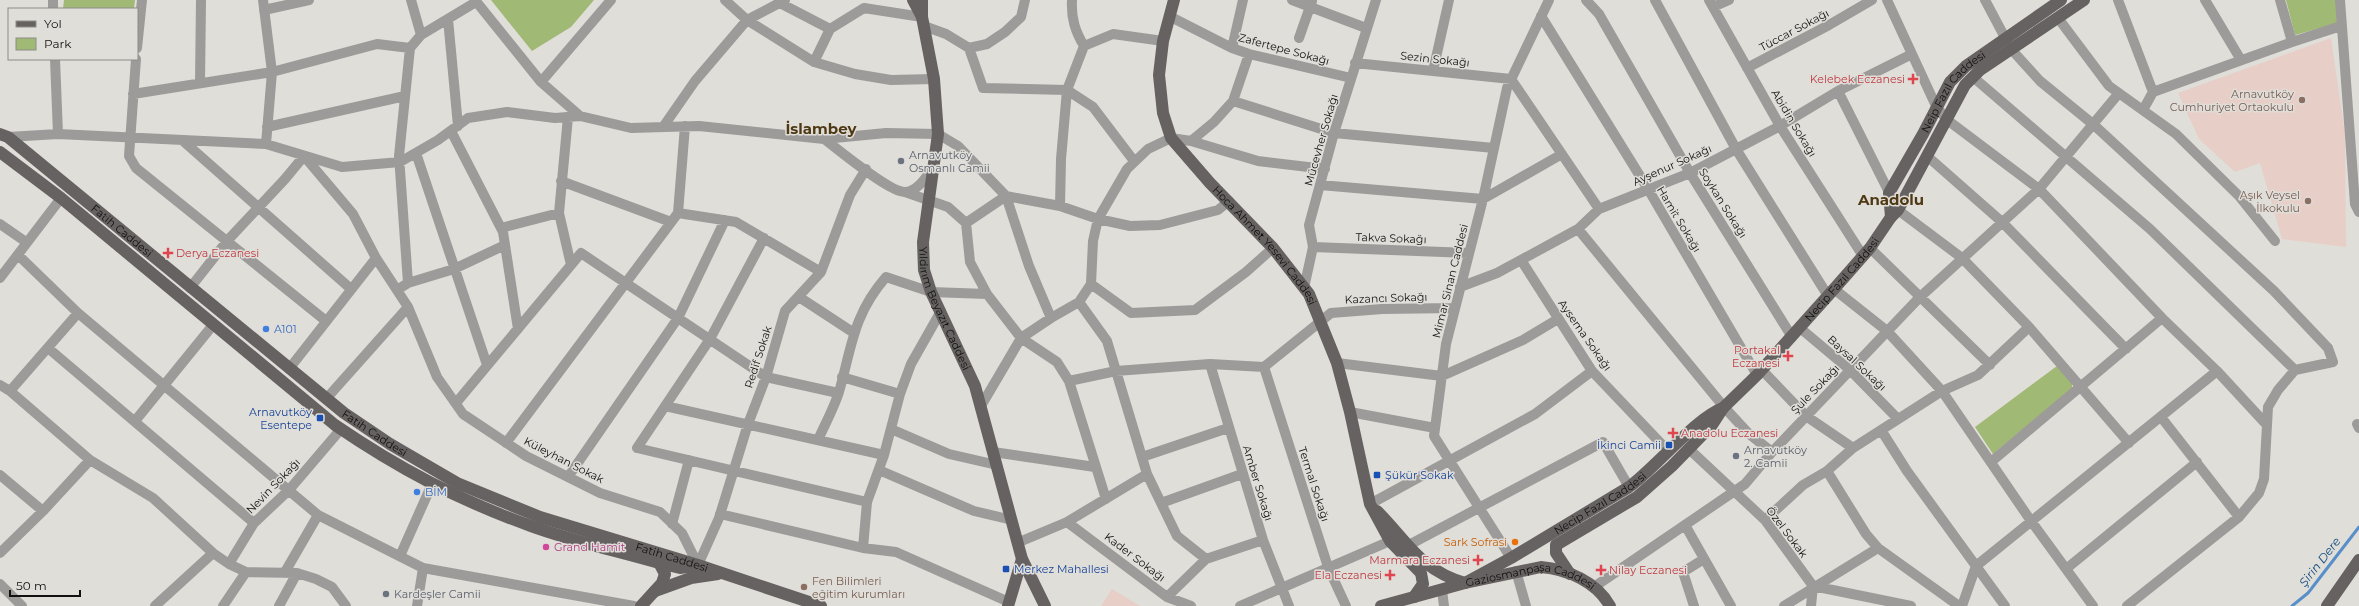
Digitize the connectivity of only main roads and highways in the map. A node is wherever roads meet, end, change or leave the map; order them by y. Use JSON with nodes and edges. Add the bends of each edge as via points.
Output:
{"nodes":[{"id":1,"x":913,"y":0,"type":"edge"},
{"id":2,"x":922,"y":0,"type":"edge"},
{"id":3,"x":1174,"y":0,"type":"edge"},
{"id":4,"x":2061,"y":0,"type":"edge"},
{"id":5,"x":2084,"y":0,"type":"edge"},
{"id":6,"x":923,"y":22,"type":"junction"},
{"id":7,"x":2008,"y":44,"type":"junction"},
{"id":8,"x":4,"y":135,"type":"edge"},
{"id":9,"x":0,"y":152,"type":"edge"},
{"id":10,"x":1895,"y":213,"type":"junction"},
{"id":11,"x":1724,"y":407,"type":"junction"},
{"id":12,"x":1370,"y":504,"type":"junction"},
{"id":13,"x":1022,"y":559,"type":"junction"},
{"id":14,"x":2359,"y":560,"type":"edge"},
{"id":15,"x":659,"y":563,"type":"junction"},
{"id":16,"x":698,"y":565,"type":"junction"},
{"id":17,"x":723,"y":573,"type":"junction"},
{"id":18,"x":1421,"y":573,"type":"junction"},
{"id":19,"x":1570,"y":574,"type":"junction"},
{"id":20,"x":1465,"y":582,"type":"junction"},
{"id":21,"x":1442,"y":590,"type":"junction"},
{"id":22,"x":655,"y":591,"type":"junction"},
{"id":23,"x":1039,"y":594,"type":"junction"},
{"id":24,"x":1414,"y":596,"type":"junction"},
{"id":25,"x":1010,"y":600,"type":"edge"},
{"id":26,"x":641,"y":606,"type":"edge"},
{"id":27,"x":821,"y":606,"type":"edge"},
{"id":28,"x":1045,"y":606,"type":"edge"},
{"id":29,"x":1382,"y":606,"type":"edge"},
{"id":30,"x":1610,"y":606,"type":"edge"},
{"id":31,"x":2327,"y":606,"type":"edge"}],
"edges":[{"from":1,"to":6,"type":"main road"},
{"from":2,"to":6,"type":"main road","name":"Yıldırım Beyazıt Caddesi"},
{"from":3,"to":12,"type":"main road","name":"Hoca Ahmet Yesevi Caddesi","via":[[1159,75],[1160,99],[1171,138],[1273,248],[1304,288],[1321,321],[1337,363]]},
{"from":4,"to":7,"type":"main road","name":"Neip Fazıl Caddesi"},
{"from":5,"to":7,"type":"main road","via":[[2058,18]]},
{"from":6,"to":13,"type":"main road","name":"Yıldırım Beyazıt Caddesi","via":[[934,79],[938,134],[928,200],[924,270],[931,292],[969,370]]},
{"from":7,"to":10,"type":"main road","name":"Necip Fazıl Caddesi","via":[[1960,92]]},
{"from":7,"to":10,"type":"main road","name":"Neip Fazıl Caddesi","via":[[1958,73],[1943,92],[1923,134],[1889,193]]},
{"from":8,"to":16,"type":"main road","name":"Fatih Caddesi","via":[[326,399],[390,444],[457,483],[540,517]]},
{"from":9,"to":15,"type":"main road","via":[[61,198],[341,429],[382,457],[453,495],[532,527]]},
{"from":10,"to":11,"type":"main road","name":"Necip Fazıl Caddesi","via":[[1867,252],[1796,332]]},
{"from":11,"to":19,"type":"main road","name":"Necip Fazıl Caddesi","via":[[1717,420],[1637,497],[1556,545],[1556,553]]},
{"from":11,"to":20,"type":"main road","name":"Necip Fazıl Caddesi","via":[[1709,414],[1630,487],[1511,558]]},
{"from":12,"to":18,"type":"main road","name":"Hoca Ahmet Yesevi Caddesi","via":[[1390,541]]},
{"from":12,"to":20,"type":"main road","via":[[1407,546],[1434,571]]},
{"from":13,"to":23,"type":"main road","name":"Yıldırım Beyazıt Caddesi"},
{"from":13,"to":25,"type":"main road"},
{"from":14,"to":31,"type":"main road"},
{"from":15,"to":16,"type":"main road","via":[[680,568]]},
{"from":15,"to":22,"type":"main road","via":[[665,574]]},
{"from":16,"to":17,"type":"main road","name":"Fatih Caddesi"},
{"from":17,"to":22,"type":"main road","via":[[691,578]]},
{"from":17,"to":27,"type":"main road","name":"Fatih Caddesi"},
{"from":18,"to":21,"type":"main road","name":"Hoca Ahmet Yesevi Caddesi"},
{"from":18,"to":24,"type":"main road","via":[[1423,584]]},
{"from":19,"to":20,"type":"main road","name":"Gaziosmanpaşa Caddesi","via":[[1554,568],[1541,567]]},
{"from":19,"to":30,"type":"main road","name":"Gaziosmanpaşa Caddesi","via":[[1594,587]]},
{"from":20,"to":21,"type":"main road","name":"Gaziosmanpaşa Caddesi"},
{"from":21,"to":24,"type":"main road"},
{"from":22,"to":26,"type":"main road"},
{"from":23,"to":25,"type":"main road","via":[[1024,589]]},
{"from":23,"to":28,"type":"main road","name":"Yıldırım Beyazıt Caddesi"},
{"from":24,"to":29,"type":"main road"}]}
